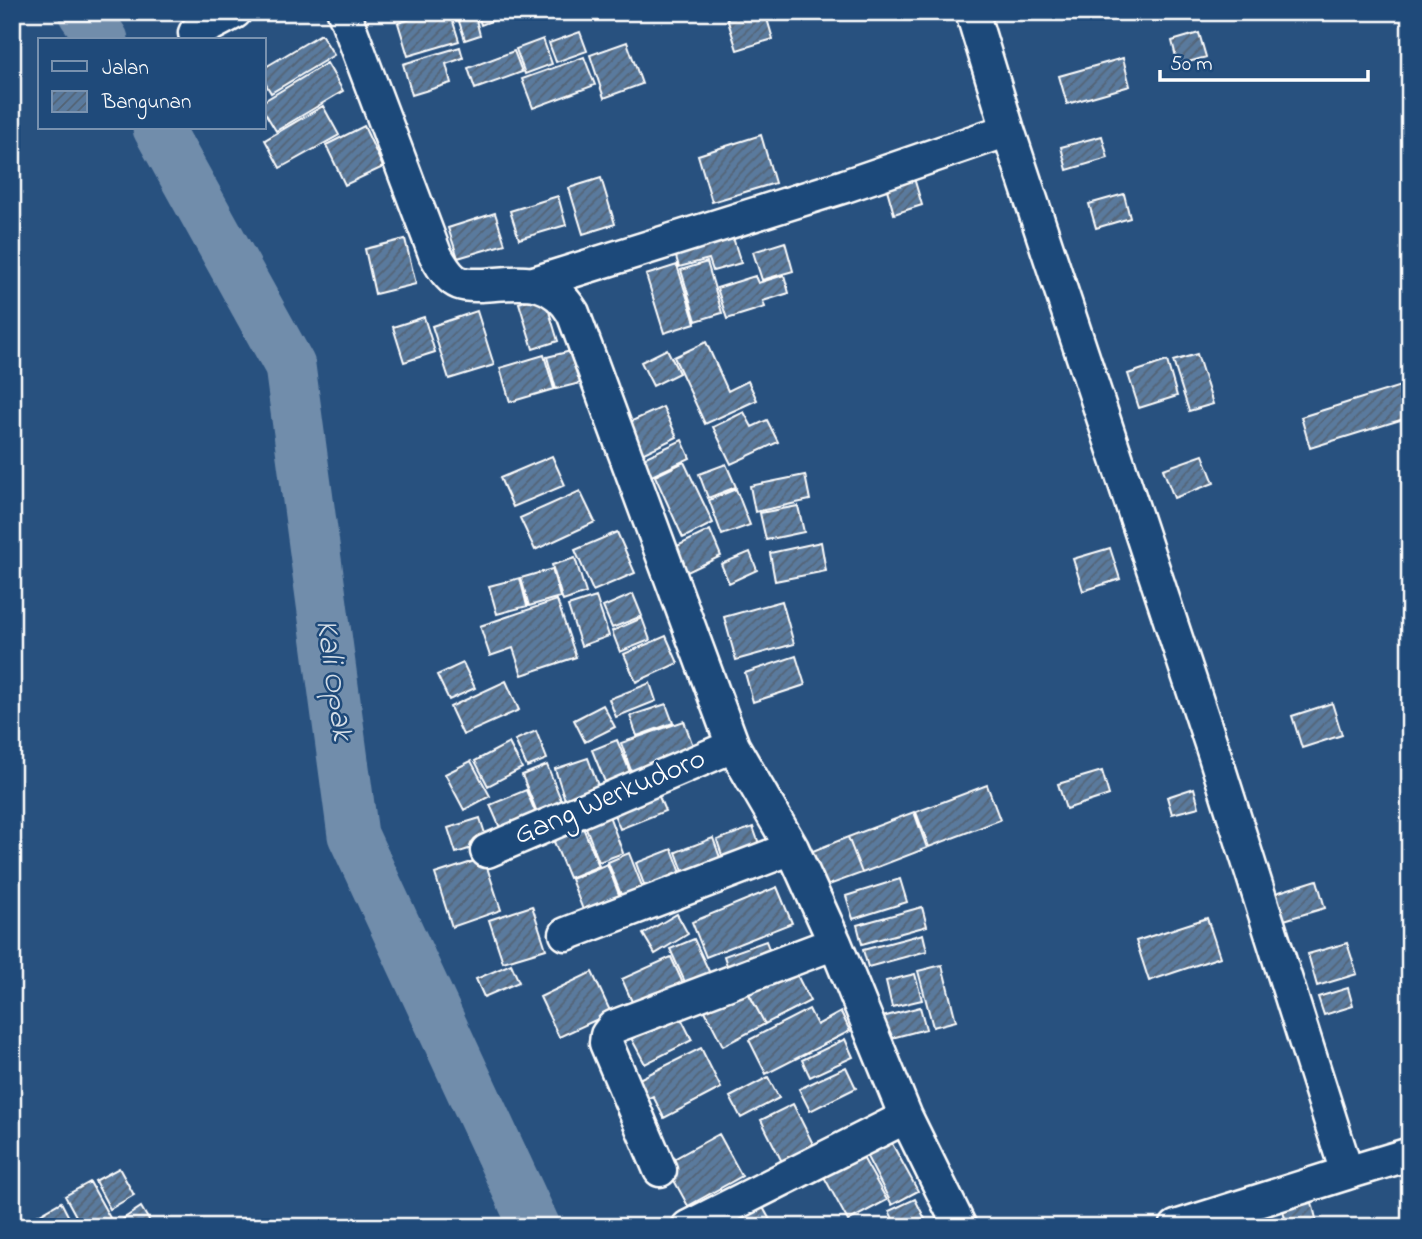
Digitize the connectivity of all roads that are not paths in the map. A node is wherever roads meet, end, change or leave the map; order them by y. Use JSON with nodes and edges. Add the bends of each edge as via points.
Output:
{"nodes":[{"id":1,"x":235,"y":12,"type":"edge"},
{"id":2,"x":344,"y":12,"type":"edge"},
{"id":3,"x":972,"y":12,"type":"edge"},
{"id":4,"x":195,"y":33,"type":"dead end"},
{"id":5,"x":1008,"y":130,"type":"junction"},
{"id":6,"x":534,"y":282,"type":"junction"},
{"id":7,"x":733,"y":746,"type":"junction"},
{"id":8,"x":792,"y":848,"type":"junction"},
{"id":9,"x":487,"y":851,"type":"dead end"},
{"id":10,"x":566,"y":934,"type":"dead end"},
{"id":11,"x":835,"y":943,"type":"junction"},
{"id":12,"x":906,"y":1117,"type":"junction"},
{"id":13,"x":1410,"y":1154,"type":"edge"},
{"id":14,"x":660,"y":1170,"type":"dead end"},
{"id":15,"x":1347,"y":1173,"type":"junction"},
{"id":16,"x":1242,"y":1217,"type":"edge"},
{"id":17,"x":688,"y":1227,"type":"edge"},
{"id":18,"x":960,"y":1227,"type":"edge"},
{"id":19,"x":1176,"y":1227,"type":"edge"}],
"edges":[{"from":1,"to":4,"type":"street"},
{"from":2,"to":6,"type":"street","via":[[444,270],[468,285]]},
{"from":3,"to":5,"type":"street"},
{"from":5,"to":6,"type":"street","via":[[845,186]]},
{"from":5,"to":15,"type":"street"},
{"from":6,"to":7,"type":"street","via":[[564,298],[573,313]]},
{"from":7,"to":8,"type":"street"},
{"from":7,"to":9,"type":"street","name":"Gang Werkudoro"},
{"from":8,"to":10,"type":"street"},
{"from":8,"to":11,"type":"street"},
{"from":11,"to":12,"type":"street"},
{"from":11,"to":14,"type":"street","via":[[613,1027],[606,1043]]},
{"from":12,"to":17,"type":"street"},
{"from":12,"to":18,"type":"street"},
{"from":13,"to":15,"type":"street"},
{"from":15,"to":16,"type":"street"},
{"from":16,"to":19,"type":"street"}]}
